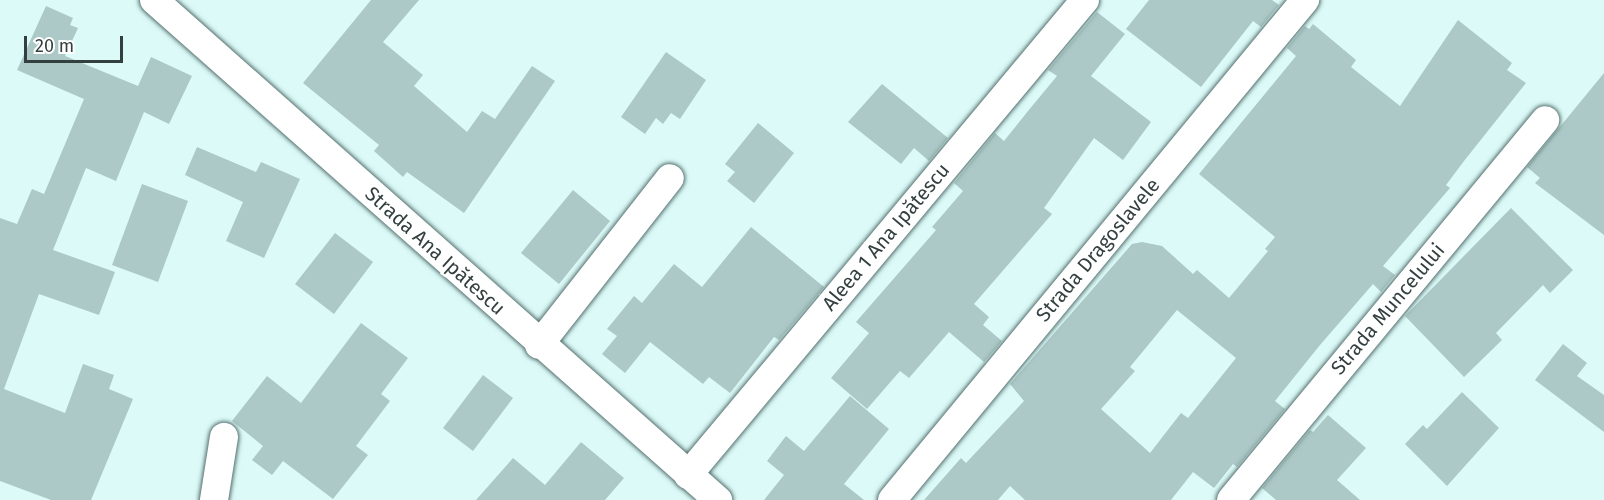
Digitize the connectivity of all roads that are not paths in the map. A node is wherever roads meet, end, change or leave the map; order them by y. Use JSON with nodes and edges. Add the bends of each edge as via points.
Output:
{"nodes":[{"id":1,"x":154,"y":0,"type":"edge"},
{"id":2,"x":1085,"y":0,"type":"edge"},
{"id":3,"x":1305,"y":0,"type":"edge"},
{"id":4,"x":1545,"y":120,"type":"dead end"},
{"id":5,"x":670,"y":178,"type":"dead end"},
{"id":6,"x":539,"y":345,"type":"junction"},
{"id":7,"x":224,"y":437,"type":"dead end"},
{"id":8,"x":688,"y":475,"type":"junction"},
{"id":9,"x":214,"y":500,"type":"edge"},
{"id":10,"x":718,"y":500,"type":"edge"},
{"id":11,"x":892,"y":500,"type":"edge"},
{"id":12,"x":1232,"y":500,"type":"edge"}],
"edges":[{"from":1,"to":6,"type":"street","name":"Strada Ana Ipătescu"},
{"from":2,"to":8,"type":"street","name":"Aleea 1 Ana Ipătescu"},
{"from":3,"to":11,"type":"street","name":"Strada Dragoslavele"},
{"from":4,"to":12,"type":"street","name":"Strada Muncelului"},
{"from":5,"to":6,"type":"street"},
{"from":6,"to":8,"type":"street","name":"Strada Ana Ipătescu"},
{"from":7,"to":9,"type":"street"},
{"from":8,"to":10,"type":"street","name":"Strada Ana Ipătescu"}]}
